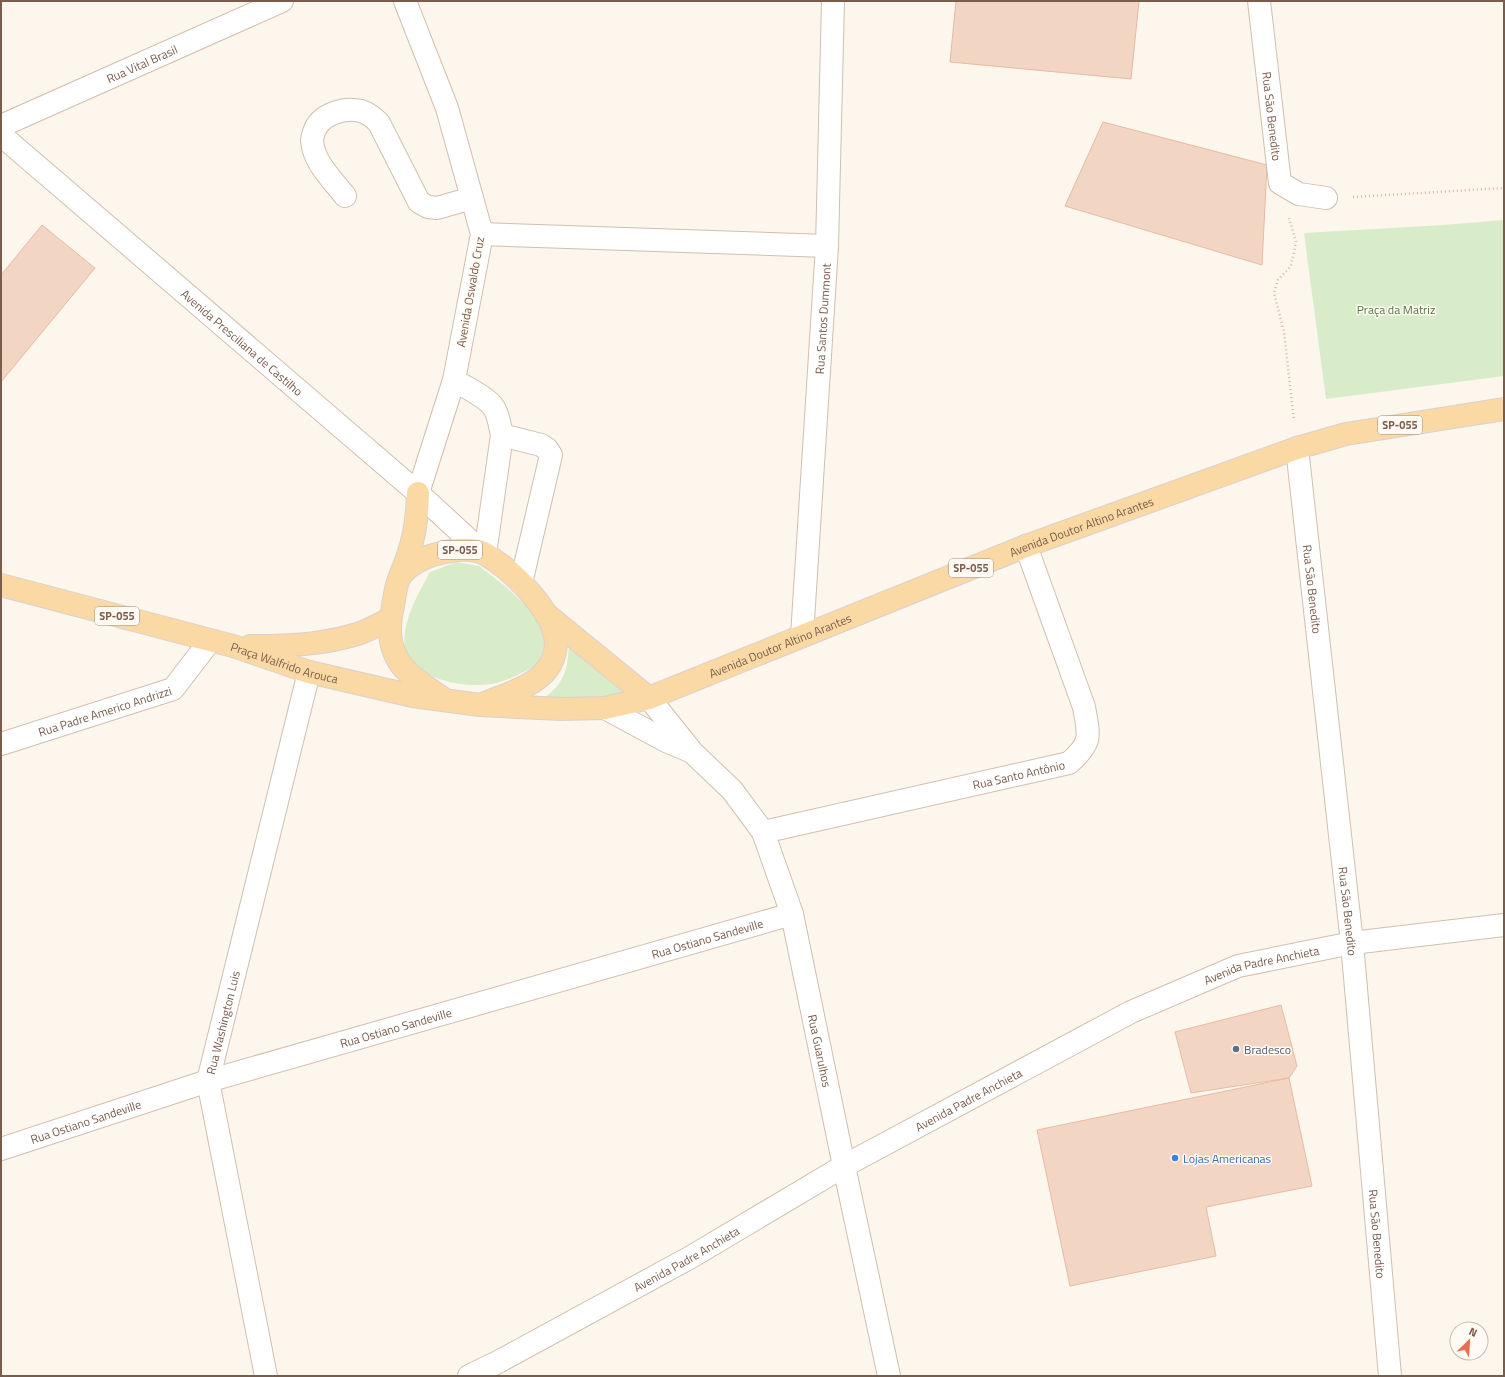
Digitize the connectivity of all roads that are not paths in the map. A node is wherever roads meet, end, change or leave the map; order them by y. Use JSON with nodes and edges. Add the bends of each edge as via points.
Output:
{"nodes":[{"id":1,"x":282,"y":1,"type":"edge"},
{"id":2,"x":405,"y":1,"type":"edge"},
{"id":3,"x":834,"y":1,"type":"edge"},
{"id":4,"x":1259,"y":1,"type":"edge"},
{"id":5,"x":1,"y":126,"type":"edge"},
{"id":6,"x":1,"y":135,"type":"edge"},
{"id":7,"x":345,"y":196,"type":"dead end"},
{"id":8,"x":472,"y":198,"type":"junction"},
{"id":9,"x":1326,"y":198,"type":"road end"},
{"id":10,"x":482,"y":234,"type":"junction"},
{"id":11,"x":827,"y":246,"type":"junction"},
{"id":12,"x":454,"y":380,"type":"junction"},
{"id":13,"x":1504,"y":408,"type":"edge"},
{"id":14,"x":502,"y":435,"type":"junction"},
{"id":15,"x":1297,"y":448,"type":"junction"},
{"id":16,"x":418,"y":494,"type":"junction"},
{"id":17,"x":1026,"y":546,"type":"junction"},
{"id":18,"x":484,"y":553,"type":"junction"},
{"id":19,"x":399,"y":578,"type":"junction"},
{"id":20,"x":521,"y":583,"type":"junction"},
{"id":21,"x":1,"y":585,"type":"edge"},
{"id":22,"x":545,"y":614,"type":"junction"},
{"id":23,"x":390,"y":619,"type":"junction"},
{"id":24,"x":802,"y":636,"type":"junction"},
{"id":25,"x":210,"y":641,"type":"junction"},
{"id":26,"x":233,"y":646,"type":"junction"},
{"id":27,"x":309,"y":672,"type":"junction"},
{"id":28,"x":649,"y":698,"type":"junction"},
{"id":29,"x":447,"y":701,"type":"junction"},
{"id":30,"x":480,"y":705,"type":"junction"},
{"id":31,"x":604,"y":708,"type":"junction"},
{"id":32,"x":1,"y":744,"type":"edge"},
{"id":33,"x":693,"y":753,"type":"junction"},
{"id":34,"x":763,"y":832,"type":"junction"},
{"id":35,"x":792,"y":914,"type":"junction"},
{"id":36,"x":1504,"y":925,"type":"edge"},
{"id":37,"x":1352,"y":943,"type":"junction"},
{"id":38,"x":208,"y":1081,"type":"junction"},
{"id":39,"x":1,"y":1150,"type":"edge"},
{"id":40,"x":844,"y":1166,"type":"junction"},
{"id":41,"x":266,"y":1376,"type":"edge"},
{"id":42,"x":469,"y":1376,"type":"edge"},
{"id":43,"x":890,"y":1376,"type":"edge"},
{"id":44,"x":1390,"y":1376,"type":"edge"}],
"edges":[{"from":1,"to":5,"type":"street","name":"Rua Vital Brasil"},
{"from":2,"to":8,"type":"street","name":"Avenida Oswaldo Cruz","via":[[447,108]]},
{"from":3,"to":11,"type":"street","name":"Rua Santos Dummont"},
{"from":4,"to":9,"type":"street","name":"Rua São Benedito","via":[[1280,183],[1299,194]]},
{"from":6,"to":16,"type":"street","name":"Avenida Presciliana de Castilho"},
{"from":7,"to":8,"type":"street","via":[[316,159],[312,139],[316,127],[322,120],[334,113],[353,110],[370,115],[379,123],[419,202],[437,208]]},
{"from":8,"to":10,"type":"street","name":"Avenida Oswaldo Cruz"},
{"from":10,"to":11,"type":"street"},
{"from":10,"to":12,"type":"street","name":"Avenida Oswaldo Cruz"},
{"from":11,"to":24,"type":"street","name":"Rua Santos Dummont"},
{"from":12,"to":14,"type":"street","via":[[495,408]]},
{"from":12,"to":16,"type":"street","name":"Avenida Oswaldo Cruz"},
{"from":13,"to":15,"type":"main road","name":"Avenida Doutor Altino Arantes","number":"SP-055","via":[[1346,434]]},
{"from":14,"to":18,"type":"street"},
{"from":14,"to":20,"type":"street","via":[[541,445],[551,455]]},
{"from":15,"to":17,"type":"main road","name":"Avenida Doutor Altino Arantes","number":"SP-055"},
{"from":15,"to":37,"type":"street","name":"Rua São Benedito"},
{"from":16,"to":18,"type":"street","name":"Avenida Presciliana de Castilho"},
{"from":16,"to":19,"type":"main road","via":[[414,537]]},
{"from":17,"to":24,"type":"main road","name":"Avenida Doutor Altino Arantes","number":"SP-055"},
{"from":17,"to":34,"type":"street","name":"Rua Santo Antônio","via":[[1084,707],[1089,735],[1082,751],[1069,763]]},
{"from":18,"to":19,"type":"main road","name":"Praça Walfrido Arouca","number":"SP-055","via":[[474,550],[451,551],[427,556],[416,562]]},
{"from":18,"to":20,"type":"main road","name":"Praça Walfrido Arouca","number":"SP-055","via":[[508,569]]},
{"from":19,"to":23,"type":"main road","name":"Praça Walfrido Arouca","number":"SP-055"},
{"from":20,"to":22,"type":"main road","name":"Praça Walfrido Arouca","number":"SP-055"},
{"from":21,"to":25,"type":"main road","number":"SP-055"},
{"from":22,"to":28,"type":"main road","name":"Praça Walfrido Arouca","number":"SP-055"},
{"from":22,"to":30,"type":"main road","name":"Praça Walfrido Arouca","number":"SP-055","via":[[556,642],[549,668],[541,677],[523,687]]},
{"from":23,"to":26,"type":"main road","name":"Praça Walfrido Arouca","number":"SP-055","via":[[358,634],[332,641],[290,646]]},
{"from":23,"to":29,"type":"main road","name":"Praça Walfrido Arouca","number":"SP-055","via":[[391,645],[396,658],[406,672]]},
{"from":24,"to":28,"type":"main road","name":"Avenida Doutor Altino Arantes","number":"SP-055"},
{"from":25,"to":26,"type":"main road","number":"SP-055"},
{"from":25,"to":32,"type":"street","name":"Rua Padre Americo Andrizzi","via":[[173,689]]},
{"from":26,"to":27,"type":"main road","name":"Praça Walfrido Arouca","number":"SP-055"},
{"from":27,"to":29,"type":"main road","name":"Praça Walfrido Arouca","number":"SP-055","via":[[413,696]]},
{"from":27,"to":38,"type":"street","name":"Rua Washington Luis"},
{"from":28,"to":31,"type":"main road","name":"Praça Walfrido Arouca","number":"SP-055"},
{"from":28,"to":33,"type":"street"},
{"from":29,"to":30,"type":"main road","name":"Praça Walfrido Arouca","number":"SP-055"},
{"from":30,"to":31,"type":"main road","name":"Praça Walfrido Arouca","number":"SP-055"},
{"from":31,"to":33,"type":"street"},
{"from":33,"to":34,"type":"street","name":"Rua Guarulhos","via":[[732,790]]},
{"from":34,"to":35,"type":"street","name":"Rua Guarulhos"},
{"from":35,"to":38,"type":"street","name":"Rua Ostiano Sandeville"},
{"from":35,"to":40,"type":"street","name":"Rua Guarulhos"},
{"from":36,"to":37,"type":"street","name":"Avenida Padre Anchieta"},
{"from":37,"to":40,"type":"street","name":"Avenida Padre Anchieta","via":[[1238,966],[1131,1012]]},
{"from":37,"to":44,"type":"street","name":"Rua São Benedito"},
{"from":38,"to":39,"type":"street","name":"Rua Ostiano Sandeville"},
{"from":38,"to":41,"type":"street","name":"Rua Washington Luis"},
{"from":40,"to":42,"type":"street","name":"Avenida Padre Anchieta","via":[[691,1257]]},
{"from":40,"to":43,"type":"street","name":"Rua Guarulhos"}]}
